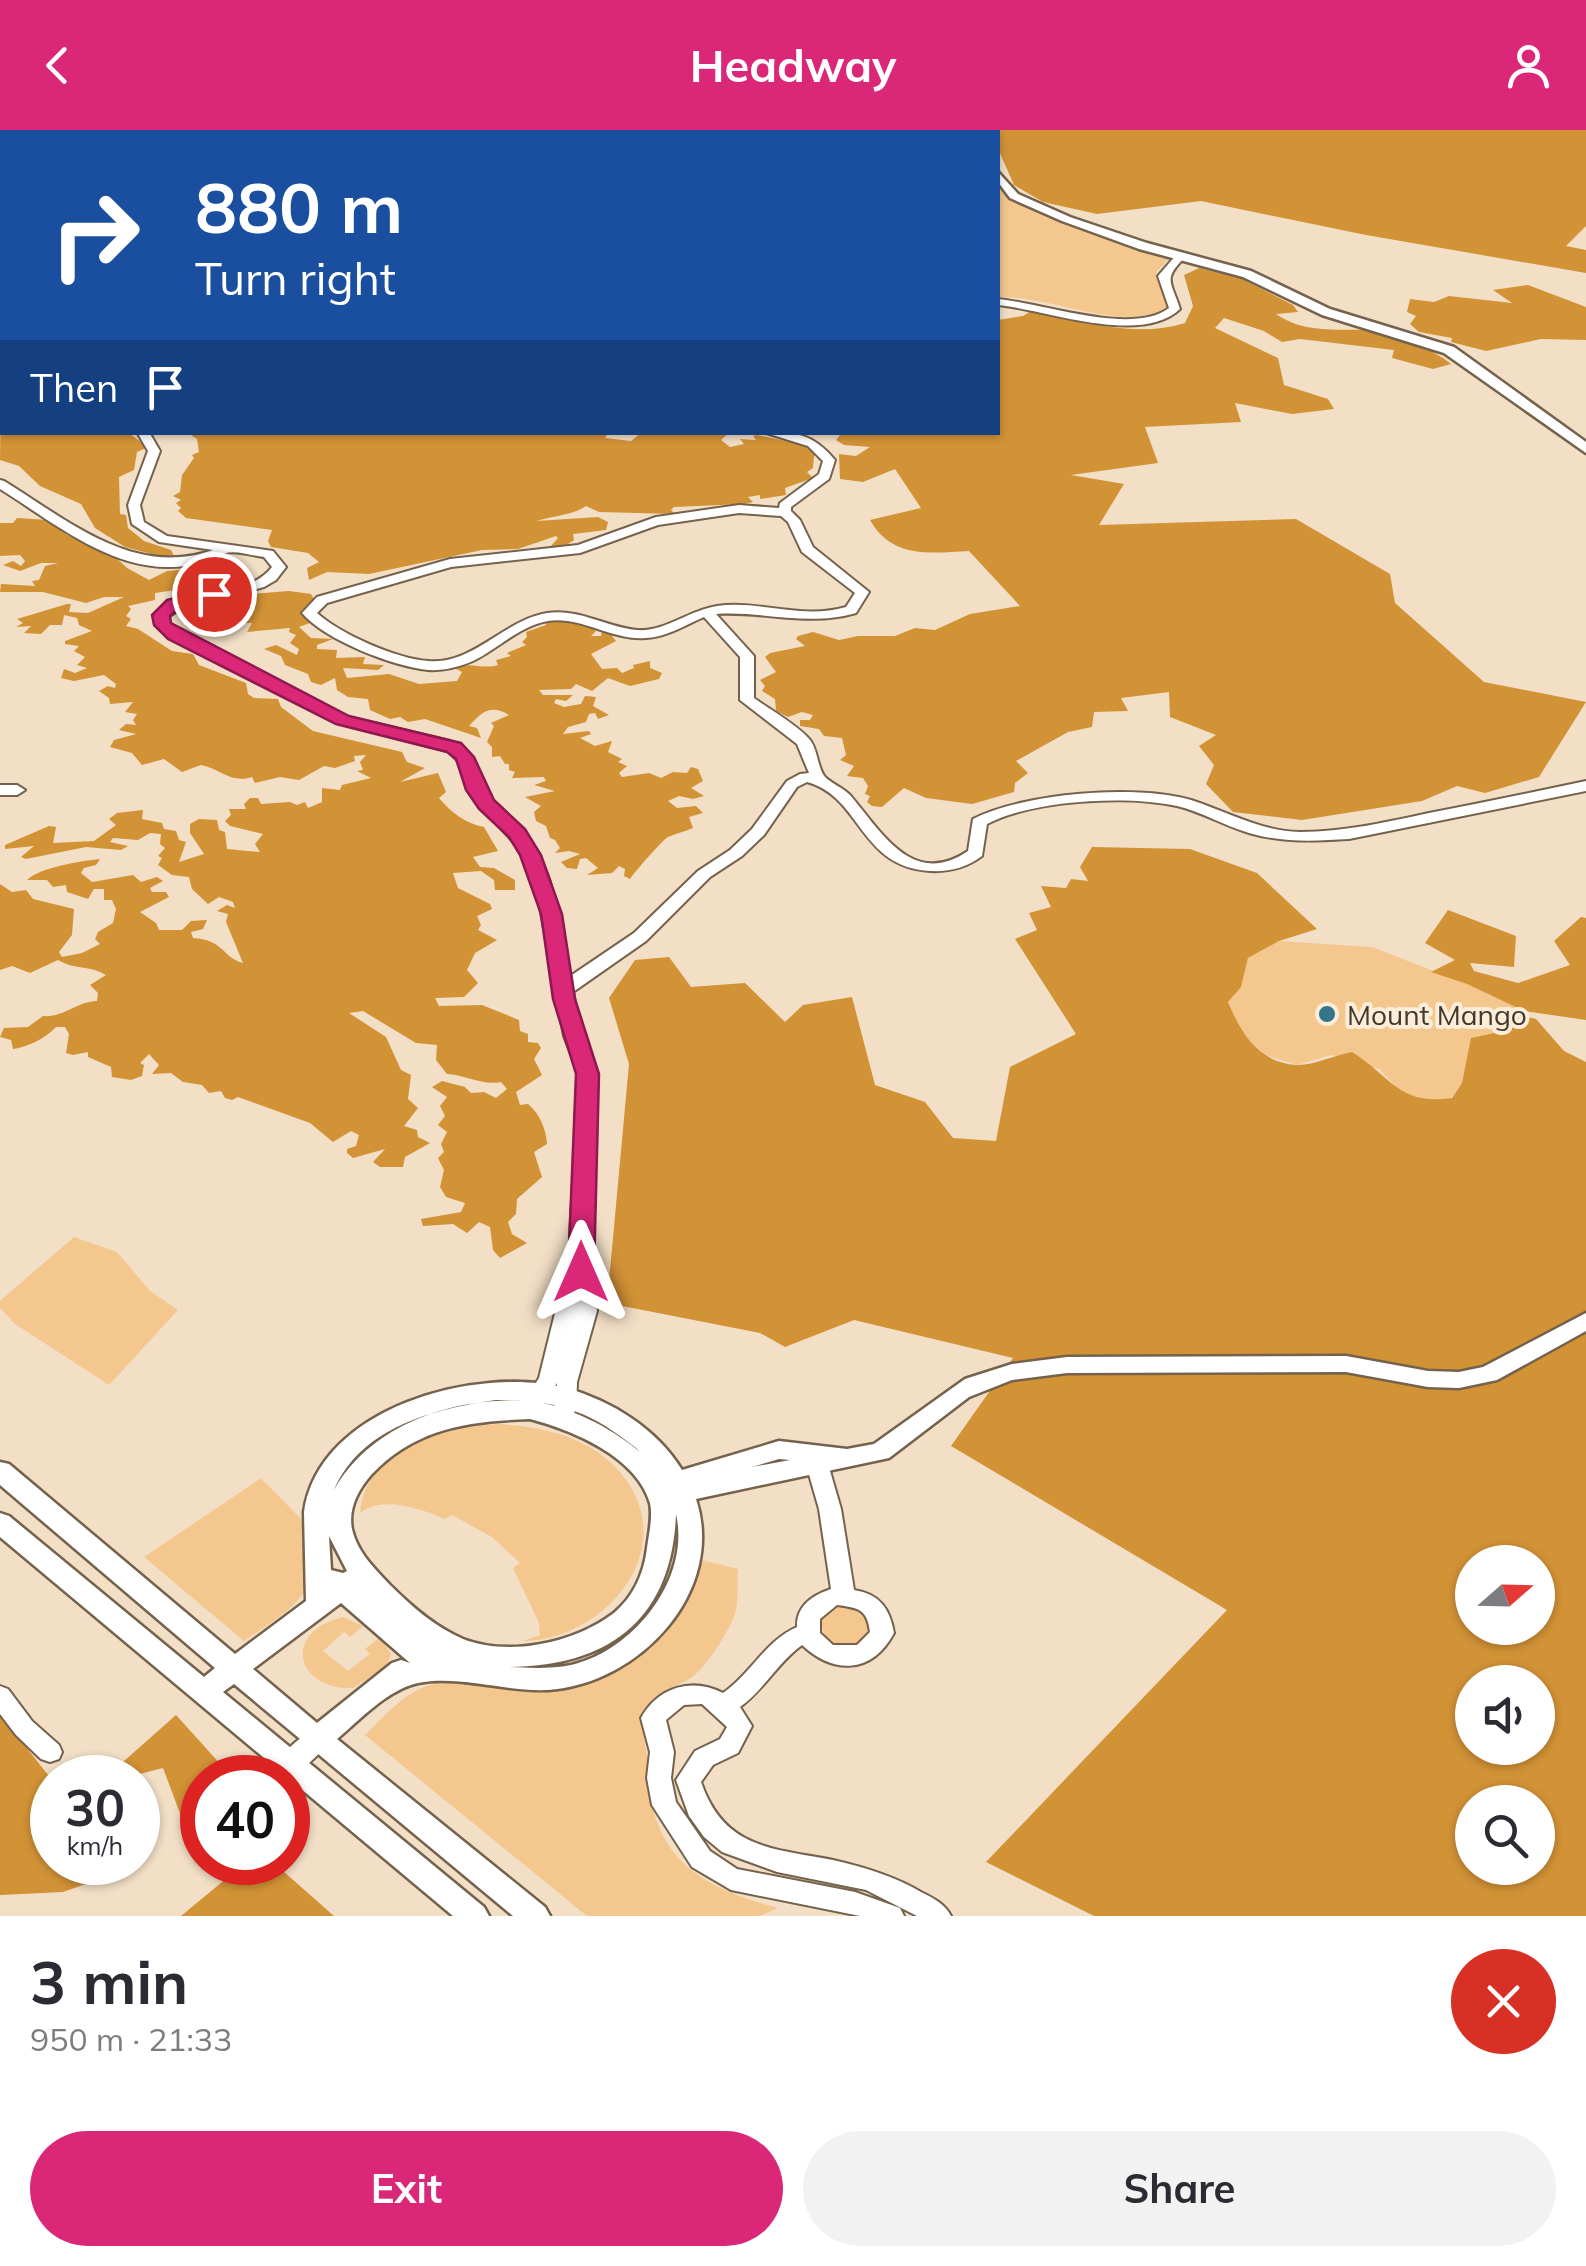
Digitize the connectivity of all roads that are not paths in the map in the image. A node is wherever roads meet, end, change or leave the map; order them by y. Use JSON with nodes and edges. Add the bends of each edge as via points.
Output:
{"nodes":[{"id":1,"x":1000,"y":178,"type":"edge"},
{"id":2,"x":1181,"y":256,"type":"junction"},
{"id":3,"x":1000,"y":302,"type":"edge"},
{"id":4,"x":145,"y":435,"type":"edge"},
{"id":5,"x":780,"y":435,"type":"edge"},
{"id":6,"x":1586,"y":449,"type":"edge"},
{"id":7,"x":0,"y":484,"type":"edge"},
{"id":8,"x":785,"y":512,"type":"junction"},
{"id":9,"x":225,"y":549,"type":"junction"},
{"id":10,"x":707,"y":612,"type":"junction"},
{"id":11,"x":818,"y":778,"type":"junction"},
{"id":12,"x":1586,"y":786,"type":"edge"},
{"id":13,"x":564,"y":992,"type":"junction"},
{"id":14,"x":581,"y":1272,"type":"junction"},
{"id":15,"x":1586,"y":1321,"type":"edge"},
{"id":16,"x":534,"y":1401,"type":"junction"},
{"id":17,"x":565,"y":1407,"type":"junction"},
{"id":18,"x":845,"y":1456,"type":"junction"},
{"id":19,"x":817,"y":1464,"type":"junction"},
{"id":20,"x":0,"y":1470,"type":"edge"},
{"id":21,"x":675,"y":1491,"type":"junction"},
{"id":22,"x":0,"y":1522,"type":"edge"},
{"id":23,"x":362,"y":1573,"type":"junction"},
{"id":24,"x":133,"y":1582,"type":"junction"},
{"id":25,"x":844,"y":1596,"type":"junction"},
{"id":26,"x":330,"y":1597,"type":"junction"},
{"id":27,"x":102,"y":1605,"type":"junction"},
{"id":28,"x":808,"y":1632,"type":"junction"},
{"id":29,"x":429,"y":1649,"type":"junction"},
{"id":30,"x":234,"y":1668,"type":"junction"},
{"id":31,"x":467,"y":1672,"type":"junction"},
{"id":32,"x":390,"y":1680,"type":"junction"},
{"id":33,"x":206,"y":1690,"type":"junction"},
{"id":34,"x":0,"y":1696,"type":"edge"},
{"id":35,"x":726,"y":1704,"type":"junction"},
{"id":36,"x":317,"y":1739,"type":"junction"},
{"id":37,"x":50,"y":1752,"type":"dead end"},
{"id":38,"x":281,"y":1755,"type":"edge"},
{"id":39,"x":299,"y":1755,"type":"edge"},
{"id":40,"x":310,"y":1780,"type":"edge"},
{"id":41,"x":474,"y":1916,"type":"edge"},
{"id":42,"x":535,"y":1916,"type":"edge"},
{"id":43,"x":890,"y":1916,"type":"edge"},
{"id":44,"x":938,"y":1916,"type":"edge"}],
"edges":[{"from":1,"to":2,"type":"main road","via":[[1014,196],[1034,206]]},
{"from":2,"to":3,"type":"street","via":[[1163,273],[1176,309],[1161,320],[1120,322]]},
{"from":2,"to":6,"type":"main road","via":[[1449,350]]},
{"from":4,"to":9,"type":"street","via":[[154,452],[134,505],[138,524],[164,539]]},
{"from":5,"to":8,"type":"street","via":[[812,443],[829,460],[825,476]]},
{"from":7,"to":9,"type":"street","via":[[66,526],[150,561],[198,560]]},
{"from":8,"to":10,"type":"street","via":[[807,548],[862,592],[858,604],[824,618]]},
{"from":8,"to":10,"type":"street","via":[[694,515],[632,527],[568,551],[450,563],[322,600],[309,612],[342,634],[434,666],[460,664],[549,616],[648,634]]},
{"from":9,"to":13,"type":"street","via":[[268,554],[277,560],[277,573],[255,586],[174,604],[161,615],[162,625],[343,720],[446,744],[464,757],[476,790],[530,855],[552,914]]},
{"from":10,"to":11,"type":"street","via":[[747,656],[746,700],[804,742]]},
{"from":11,"to":12,"type":"street","via":[[840,793],[889,853],[932,868],[966,862],[976,853],[979,822],[1026,806],[1156,798],[1251,830],[1311,836]]},
{"from":11,"to":13,"type":"street","via":[[792,784],[736,853]]},
{"from":13,"to":14,"type":"street","via":[[588,1074]]},
{"from":14,"to":16,"type":"street","via":[[549,1378]]},
{"from":14,"to":17,"type":"street","via":[[587,1311]]},
{"from":15,"to":18,"type":"main road","via":[[1489,1374],[1459,1380],[1331,1364],[1024,1368],[961,1391],[880,1452]]},
{"from":16,"to":17,"type":"main road"},
{"from":16,"to":23,"type":"main road","via":[[440,1418],[377,1450],[346,1488],[338,1525]]},
{"from":16,"to":26,"type":"main road","via":[[456,1397],[407,1410],[362,1436],[332,1465],[318,1498],[316,1537]]},
{"from":17,"to":21,"type":"main road","via":[[649,1479]]},
{"from":17,"to":21,"type":"main road","via":[[615,1419],[653,1447]]},
{"from":18,"to":19,"type":"main road"},
{"from":18,"to":21,"type":"main road","via":[[779,1450]]},
{"from":19,"to":21,"type":"main road"},
{"from":19,"to":25,"type":"street"},
{"from":20,"to":24,"type":"main road"},
{"from":21,"to":29,"type":"main road","via":[[650,1586],[627,1618],[596,1639],[512,1659]]},
{"from":21,"to":31,"type":"main road","via":[[692,1527],[690,1563],[672,1604],[642,1641],[590,1670],[546,1680]]},
{"from":22,"to":27,"type":"main road"},
{"from":23,"to":26,"type":"main road"},
{"from":23,"to":29,"type":"main road","via":[[412,1622]]},
{"from":24,"to":27,"type":"main road"},
{"from":24,"to":30,"type":"main road"},
{"from":25,"to":28,"type":"street","via":[[815,1607]]},
{"from":25,"to":28,"type":"street","via":[[879,1614],[882,1633],[871,1649],[837,1656],[815,1646]]},
{"from":26,"to":29,"type":"main road"},
{"from":26,"to":30,"type":"main road"},
{"from":27,"to":33,"type":"main road"},
{"from":28,"to":35,"type":"street","via":[[781,1644],[762,1676]]},
{"from":29,"to":31,"type":"main road"},
{"from":29,"to":32,"type":"main road"},
{"from":30,"to":33,"type":"main road"},
{"from":30,"to":36,"type":"main road"},
{"from":31,"to":32,"type":"main road","via":[[423,1671]]},
{"from":32,"to":36,"type":"main road"},
{"from":33,"to":38,"type":"main road"},
{"from":34,"to":37,"type":"street"},
{"from":35,"to":43,"type":"street","via":[[681,1694],[653,1718],[664,1805],[679,1832],[701,1859],[730,1878]]},
{"from":35,"to":44,"type":"street","via":[[740,1726],[729,1746],[704,1758],[688,1780],[694,1805],[713,1830],[745,1853],[853,1876],[912,1898]]},
{"from":36,"to":39,"type":"street"},
{"from":36,"to":42,"type":"main road"},
{"from":40,"to":41,"type":"main road"}]}
